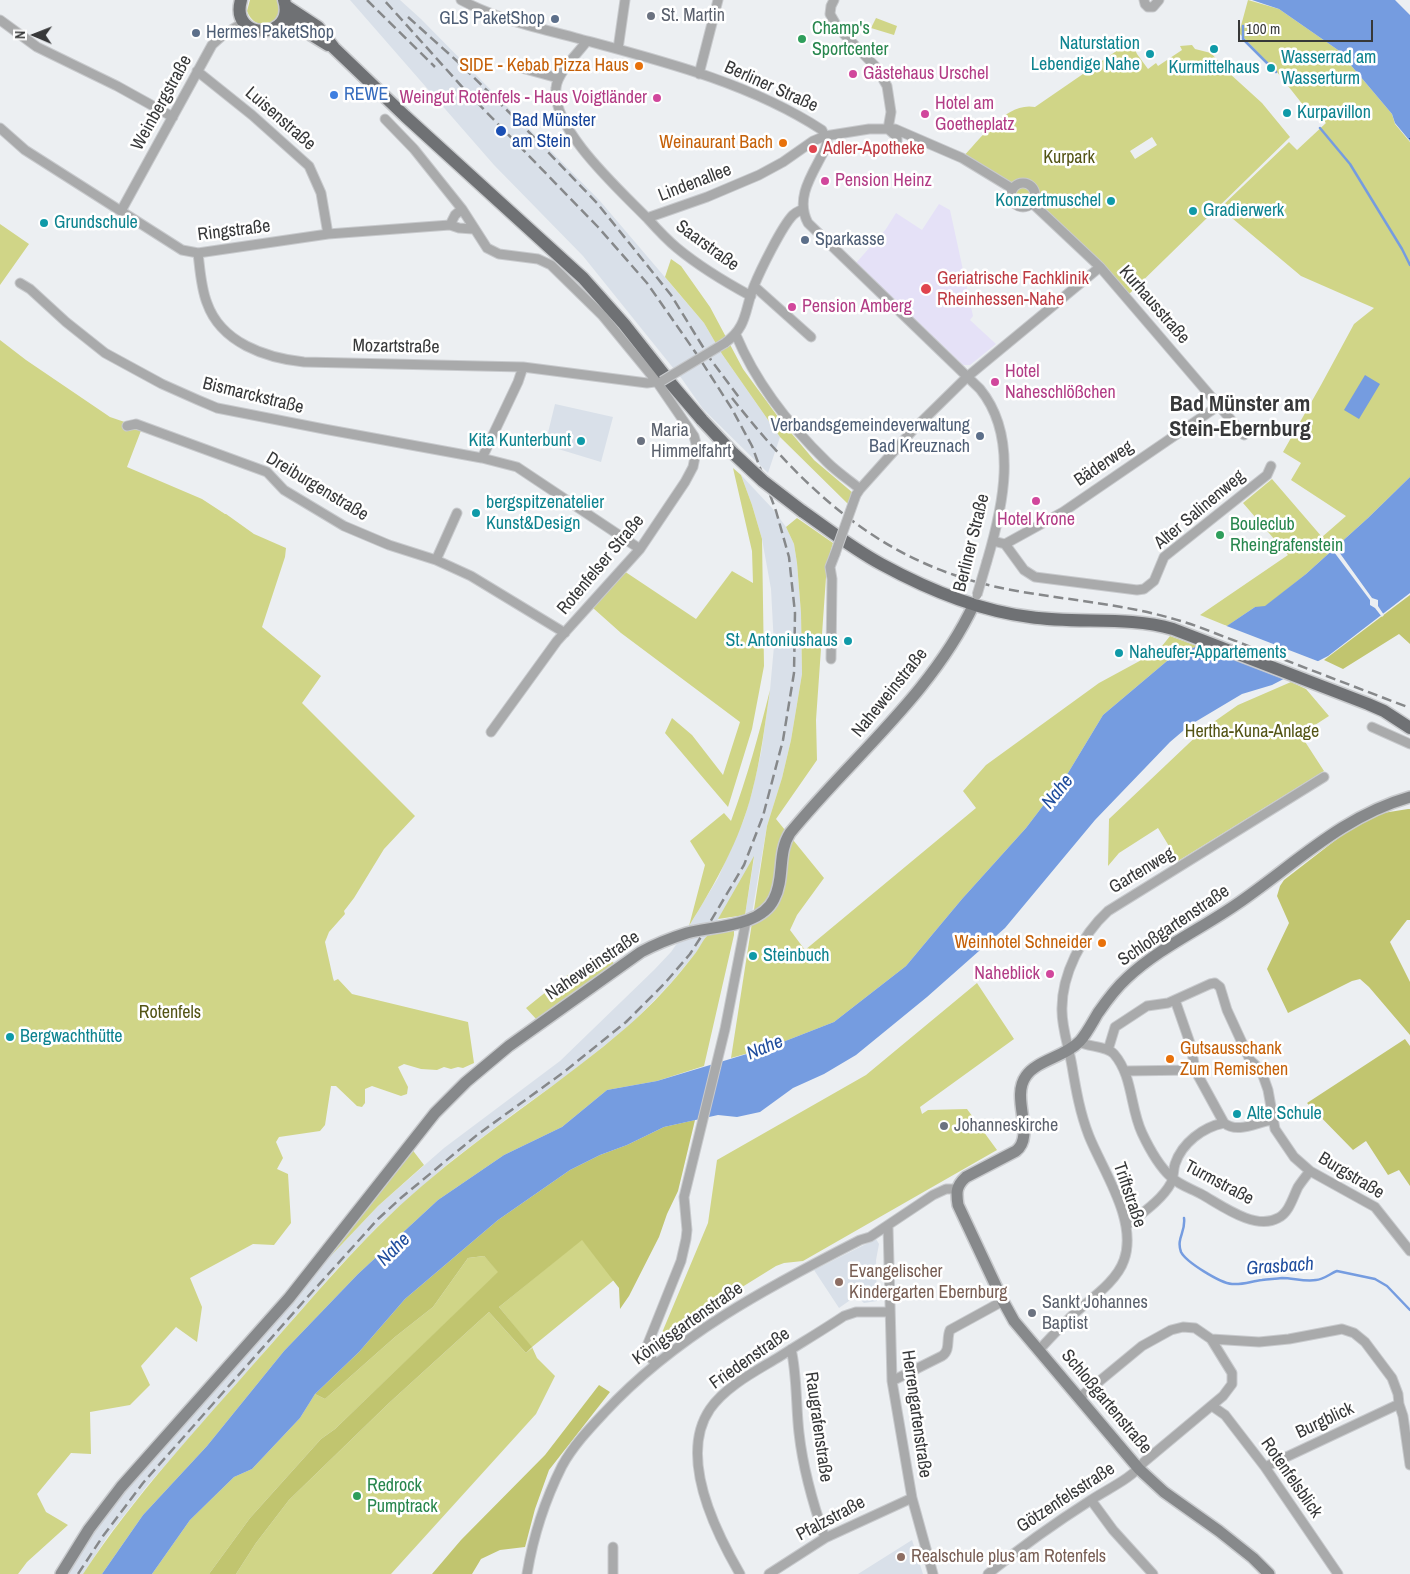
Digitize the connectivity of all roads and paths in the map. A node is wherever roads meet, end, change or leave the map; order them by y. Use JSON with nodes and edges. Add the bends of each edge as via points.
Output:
{"nodes":[{"id":1,"x":240,"y":0,"type":"edge"},
{"id":2,"x":461,"y":0,"type":"edge"},
{"id":3,"x":625,"y":0,"type":"edge"},
{"id":4,"x":718,"y":0,"type":"edge"},
{"id":5,"x":834,"y":0,"type":"edge"},
{"id":6,"x":1144,"y":0,"type":"edge"},
{"id":7,"x":1159,"y":0,"type":"edge"},
{"id":8,"x":284,"y":8,"type":"edge"},
{"id":9,"x":0,"y":20,"type":"edge"},
{"id":10,"x":244,"y":22,"type":"junction"},
{"id":11,"x":587,"y":41,"type":"junction"},
{"id":12,"x":618,"y":49,"type":"junction"},
{"id":13,"x":518,"y":67,"type":"dead end"},
{"id":14,"x":197,"y":71,"type":"junction"},
{"id":15,"x":699,"y":74,"type":"junction"},
{"id":16,"x":558,"y":78,"type":"junction"},
{"id":17,"x":173,"y":117,"type":"junction"},
{"id":18,"x":385,"y":119,"type":"dead end"},
{"id":19,"x":0,"y":128,"type":"edge"},
{"id":20,"x":888,"y":128,"type":"junction"},
{"id":21,"x":825,"y":136,"type":"junction"},
{"id":22,"x":897,"y":146,"type":"dead end"},
{"id":23,"x":1012,"y":189,"type":"junction"},
{"id":24,"x":1032,"y":203,"type":"junction"},
{"id":25,"x":803,"y":209,"type":"junction"},
{"id":26,"x":462,"y":210,"type":"junction"},
{"id":27,"x":121,"y":211,"type":"junction"},
{"id":28,"x":647,"y":218,"type":"junction"},
{"id":29,"x":450,"y":225,"type":"junction"},
{"id":30,"x":473,"y":229,"type":"junction"},
{"id":31,"x":328,"y":234,"type":"junction"},
{"id":32,"x":198,"y":254,"type":"junction"},
{"id":33,"x":1100,"y":267,"type":"junction"},
{"id":34,"x":20,"y":283,"type":"dead end"},
{"id":35,"x":754,"y":286,"type":"junction"},
{"id":36,"x":751,"y":296,"type":"junction"},
{"id":37,"x":736,"y":335,"type":"junction"},
{"id":38,"x":811,"y":337,"type":"dead end"},
{"id":39,"x":523,"y":367,"type":"junction"},
{"id":40,"x":967,"y":377,"type":"junction"},
{"id":41,"x":660,"y":381,"type":"junction"},
{"id":42,"x":1218,"y":406,"type":"junction"},
{"id":43,"x":127,"y":426,"type":"dead end"},
{"id":44,"x":1244,"y":436,"type":"dead end"},
{"id":45,"x":482,"y":458,"type":"junction"},
{"id":46,"x":1271,"y":466,"type":"dead end"},
{"id":47,"x":858,"y":492,"type":"junction"},
{"id":48,"x":457,"y":513,"type":"dead end"},
{"id":49,"x":993,"y":540,"type":"junction"},
{"id":50,"x":1005,"y":544,"type":"junction"},
{"id":51,"x":640,"y":549,"type":"junction"},
{"id":52,"x":436,"y":560,"type":"junction"},
{"id":53,"x":976,"y":599,"type":"junction"},
{"id":54,"x":565,"y":633,"type":"junction"},
{"id":55,"x":831,"y":659,"type":"dead end"},
{"id":56,"x":1372,"y":727,"type":"dead end"},
{"id":57,"x":1410,"y":728,"type":"edge"},
{"id":58,"x":491,"y":732,"type":"dead end"},
{"id":59,"x":1410,"y":744,"type":"edge"},
{"id":60,"x":1324,"y":777,"type":"dead end"},
{"id":61,"x":1410,"y":797,"type":"edge"},
{"id":62,"x":746,"y":921,"type":"junction"},
{"id":63,"x":1175,"y":1000,"type":"junction"},
{"id":64,"x":1079,"y":1042,"type":"junction"},
{"id":65,"x":1068,"y":1050,"type":"junction"},
{"id":66,"x":1108,"y":1050,"type":"junction"},
{"id":67,"x":1195,"y":1070,"type":"junction"},
{"id":68,"x":1125,"y":1071,"type":"junction"},
{"id":69,"x":1272,"y":1120,"type":"junction"},
{"id":70,"x":1224,"y":1123,"type":"junction"},
{"id":71,"x":1310,"y":1171,"type":"junction"},
{"id":72,"x":1173,"y":1179,"type":"junction"},
{"id":73,"x":956,"y":1189,"type":"junction"},
{"id":74,"x":888,"y":1226,"type":"junction"},
{"id":75,"x":1126,"y":1226,"type":"junction"},
{"id":76,"x":1410,"y":1251,"type":"edge"},
{"id":77,"x":1003,"y":1301,"type":"junction"},
{"id":78,"x":889,"y":1312,"type":"junction"},
{"id":79,"x":1210,"y":1339,"type":"junction"},
{"id":80,"x":791,"y":1349,"type":"junction"},
{"id":81,"x":1039,"y":1350,"type":"junction"},
{"id":82,"x":655,"y":1363,"type":"junction"},
{"id":83,"x":892,"y":1381,"type":"junction"},
{"id":84,"x":1079,"y":1398,"type":"junction"},
{"id":85,"x":1399,"y":1404,"type":"junction"},
{"id":86,"x":1212,"y":1406,"type":"junction"},
{"id":87,"x":1410,"y":1465,"type":"edge"},
{"id":88,"x":1265,"y":1467,"type":"junction"},
{"id":89,"x":1139,"y":1468,"type":"junction"},
{"id":90,"x":912,"y":1498,"type":"junction"},
{"id":91,"x":1091,"y":1500,"type":"junction"},
{"id":92,"x":825,"y":1538,"type":"junction"},
{"id":93,"x":613,"y":1547,"type":"dead end"},
{"id":94,"x":61,"y":1574,"type":"edge"},
{"id":95,"x":527,"y":1574,"type":"edge"},
{"id":96,"x":613,"y":1574,"type":"edge"},
{"id":97,"x":740,"y":1574,"type":"edge"},
{"id":98,"x":769,"y":1574,"type":"edge"},
{"id":99,"x":933,"y":1574,"type":"edge"},
{"id":100,"x":988,"y":1574,"type":"edge"},
{"id":101,"x":1153,"y":1574,"type":"edge"},
{"id":102,"x":1269,"y":1574,"type":"edge"},
{"id":103,"x":1338,"y":1574,"type":"edge"}],
"edges":[{"from":1,"to":10,"type":"main road"},
{"from":2,"to":11,"type":"street","name":"Berliner Straße","via":[[503,18]]},
{"from":3,"to":12,"type":"street"},
{"from":4,"to":15,"type":"street"},
{"from":5,"to":20,"type":"street","via":[[830,14],[838,28],[876,67],[887,86],[891,112]]},
{"from":6,"to":7,"type":"street","via":[[1148,7]]},
{"from":8,"to":10,"type":"main road","via":[[276,27],[266,31],[254,30]]},
{"from":8,"to":53,"type":"main road","bridge":true,"via":[[318,27],[334,48],[583,278],[702,420],[763,481],[880,564],[905,576]]},
{"from":9,"to":17,"type":"street","via":[[38,47]]},
{"from":10,"to":14,"type":"street","name":"Weinbergstraße","via":[[215,41]]},
{"from":11,"to":12,"type":"street","name":"Berliner Straße"},
{"from":11,"to":16,"type":"street"},
{"from":12,"to":15,"type":"street","name":"Berliner Straße"},
{"from":13,"to":16,"type":"street"},
{"from":14,"to":17,"type":"street","name":"Weinbergstraße"},
{"from":14,"to":31,"type":"street","name":"Luisenstraße","via":[[309,166],[320,193]]},
{"from":15,"to":21,"type":"street","name":"Berliner Straße","via":[[763,99],[814,125]]},
{"from":16,"to":28,"type":"street","name":"Lindenallee","via":[[557,102],[568,127],[608,181]]},
{"from":17,"to":27,"type":"street","name":"Weinbergstraße"},
{"from":18,"to":26,"type":"street","name":"Rotenfelser Straße","via":[[414,148]]},
{"from":19,"to":27,"type":"street","name":"Ringstraße","via":[[25,150]]},
{"from":20,"to":21,"type":"street"},
{"from":20,"to":22,"type":"street","via":[[897,137]]},
{"from":20,"to":23,"type":"street","via":[[895,128],[962,158]]},
{"from":21,"to":25,"type":"street","name":"Berliner Straße","via":[[826,149],[803,195]]},
{"from":21,"to":28,"type":"street","name":"Lindenallee","via":[[759,175]]},
{"from":23,"to":24,"type":"street","via":[[1011,198],[1016,205],[1024,207]]},
{"from":23,"to":24,"type":"street","name":"Kurhausstraße","via":[[1023,183],[1031,186],[1034,193]]},
{"from":24,"to":33,"type":"street","name":"Kurhausstraße"},
{"from":25,"to":35,"type":"street","via":[[794,213],[786,223]]},
{"from":25,"to":40,"type":"street","name":"Berliner Straße","via":[[808,223]]},
{"from":26,"to":29,"type":"street"},
{"from":26,"to":30,"type":"street","name":"Rotenfelser Straße"},
{"from":27,"to":32,"type":"street","name":"Ringstraße","via":[[182,250]]},
{"from":28,"to":36,"type":"street","name":"Saarstraße","via":[[678,249]]},
{"from":29,"to":30,"type":"street","name":"Ringstraße"},
{"from":29,"to":31,"type":"street","name":"Ringstraße"},
{"from":30,"to":41,"type":"street","name":"Rotenfelser Straße","via":[[487,248],[499,254],[538,259],[551,265],[602,315]]},
{"from":31,"to":32,"type":"street","name":"Ringstraße"},
{"from":32,"to":39,"type":"street","name":"Mozartstraße","via":[[206,301],[219,326],[254,350],[269,356],[330,362]]},
{"from":33,"to":40,"type":"street"},
{"from":33,"to":42,"type":"street","name":"Kurhausstraße"},
{"from":34,"to":45,"type":"street","name":"Bismarckstraße","via":[[105,353],[162,384],[217,408]]},
{"from":35,"to":36,"type":"street"},
{"from":35,"to":38,"type":"street"},
{"from":36,"to":37,"type":"street"},
{"from":37,"to":41,"type":"street","bridge":true},
{"from":37,"to":47,"type":"street","via":[[746,360],[784,414],[827,463]]},
{"from":39,"to":41,"type":"street","name":"Mozartstraße","via":[[640,382]]},
{"from":39,"to":45,"type":"street"},
{"from":40,"to":47,"type":"street","via":[[913,430]]},
{"from":40,"to":49,"type":"street","name":"Berliner Straße","via":[[991,405],[1001,435],[1002,492]]},
{"from":41,"to":51,"type":"street","name":"Rotenfelser Straße","via":[[694,436],[697,447],[685,482]]},
{"from":42,"to":44,"type":"street","name":"Kurhausstraße"},
{"from":42,"to":50,"type":"street","name":"Bäderweg","via":[[1062,512]]},
{"from":43,"to":52,"type":"street","name":"Dreiburgenstraße","via":[[136,424],[267,472],[284,490],[344,526],[389,546]]},
{"from":45,"to":51,"type":"street","name":"Bismarckstraße","via":[[517,466]]},
{"from":46,"to":50,"type":"street","name":"Alter Salinenweg","via":[[1267,475],[1164,558],[1154,581],[1144,589],[1035,577],[1024,570]]},
{"from":47,"to":55,"type":"street","bridge":true,"via":[[830,567]]},
{"from":48,"to":52,"type":"street"},
{"from":49,"to":50,"type":"street"},
{"from":49,"to":53,"type":"street","name":"Berliner Straße","bridge":true},
{"from":51,"to":54,"type":"street","name":"Rotenfelser Straße"},
{"from":52,"to":54,"type":"street","name":"Dreiburgenstraße","via":[[471,576]]},
{"from":53,"to":57,"type":"main road","name":"Berliner Straße","via":[[999,612],[1031,618],[1164,626],[1343,694],[1384,711]]},
{"from":53,"to":62,"type":"main road","name":"Naheweinstraße","via":[[960,632],[923,684],[790,833],[784,844],[774,899],[765,911]]},
{"from":54,"to":58,"type":"street","name":"Rotenfelser Straße"},
{"from":56,"to":59,"type":"street"},
{"from":60,"to":65,"type":"street","name":"Gartenweg","via":[[1120,903],[1096,922],[1080,948],[1062,991]]},
{"from":61,"to":64,"type":"main road","name":"Schloßgartenstraße","via":[[1377,808],[1350,822],[1238,904],[1148,961],[1112,993]]},
{"from":62,"to":82,"type":"street","via":[[725,1029],[686,1187],[683,1204],[686,1239],[681,1261],[647,1346]]},
{"from":62,"to":94,"type":"main road","name":"Naheweinstraße","via":[[675,937],[652,946],[484,1065],[435,1113],[289,1298],[121,1487]]},
{"from":63,"to":66,"type":"street","via":[[1147,1006],[1117,1024]]},
{"from":63,"to":67,"type":"street","via":[[1191,1046]]},
{"from":63,"to":69,"type":"street","name":"Burgstraße","via":[[1210,984],[1220,987],[1250,1060],[1261,1070],[1268,1090]]},
{"from":64,"to":65,"type":"main road","name":"Schloßgartenstraße"},
{"from":64,"to":66,"type":"street"},
{"from":65,"to":73,"type":"main road","name":"Schloßgartenstraße","via":[[1033,1069],[1022,1082],[1024,1137],[1020,1147],[966,1177]]},
{"from":65,"to":75,"type":"street","name":"Triftstraße","via":[[1086,1126]]},
{"from":66,"to":68,"type":"street","name":"Turmstraße"},
{"from":67,"to":68,"type":"street"},
{"from":67,"to":70,"type":"street"},
{"from":68,"to":72,"type":"street","name":"Turmstraße","via":[[1141,1132]]},
{"from":69,"to":70,"type":"street","via":[[1241,1128]]},
{"from":69,"to":71,"type":"street","name":"Burgstraße","via":[[1279,1137]]},
{"from":70,"to":72,"type":"street","via":[[1209,1128],[1185,1146],[1175,1164]]},
{"from":71,"to":72,"type":"street","name":"Turmstraße","via":[[1285,1212],[1280,1218],[1270,1221],[1241,1216]]},
{"from":71,"to":76,"type":"street","name":"Burgstraße","via":[[1375,1207]]},
{"from":72,"to":75,"type":"street","via":[[1166,1190]]},
{"from":73,"to":74,"type":"street","name":"Königsgartenstraße","via":[[946,1189],[933,1195]]},
{"from":73,"to":77,"type":"main road","name":"Schloßgartenstraße","via":[[958,1205]]},
{"from":74,"to":78,"type":"street","name":"Herrengartenstraße"},
{"from":74,"to":82,"type":"street","name":"Königsgartenstraße","via":[[782,1280]]},
{"from":75,"to":81,"type":"street","name":"Triftstraße","via":[[1127,1249],[1120,1270]]},
{"from":77,"to":81,"type":"main road","name":"Schloßgartenstraße","via":[[1014,1321]]},
{"from":77,"to":83,"type":"street","via":[[950,1330],[947,1349],[942,1356]]},
{"from":78,"to":80,"type":"street","name":"Friedenstraße","via":[[856,1312],[844,1316]]},
{"from":78,"to":83,"type":"street","name":"Herrengartenstraße"},
{"from":79,"to":84,"type":"street","via":[[1195,1328],[1171,1330],[1142,1346]]},
{"from":79,"to":85,"type":"street","via":[[1259,1342],[1342,1330],[1354,1333],[1365,1342],[1392,1378]]},
{"from":79,"to":86,"type":"street","via":[[1232,1373],[1232,1384]]},
{"from":80,"to":92,"type":"street","name":"Raugrafenstraße","via":[[802,1453],[812,1500]]},
{"from":80,"to":97,"type":"street","name":"Friedenstraße","via":[[718,1399],[700,1433],[698,1459],[703,1488],[722,1539]]},
{"from":81,"to":84,"type":"main road","name":"Schloßgartenstraße"},
{"from":82,"to":95,"type":"street","name":"Königsgartenstraße","via":[[589,1428],[563,1465],[542,1512]]},
{"from":83,"to":90,"type":"street","name":"Herrengartenstraße"},
{"from":84,"to":89,"type":"main road","name":"Schloßgartenstraße"},
{"from":85,"to":87,"type":"street"},
{"from":85,"to":88,"type":"street","name":"Burgblick"},
{"from":86,"to":88,"type":"street","name":"Rotenfelsblick","via":[[1225,1416]]},
{"from":86,"to":89,"type":"street"},
{"from":88,"to":103,"type":"street","name":"Rotenfelsblick"},
{"from":89,"to":91,"type":"street","name":"Götzenfelsstraße"},
{"from":89,"to":102,"type":"main road","name":"Schloßgartenstraße","via":[[1164,1492],[1219,1531]]},
{"from":90,"to":92,"type":"street","name":"Pfalzstraße"},
{"from":90,"to":99,"type":"street","name":"Herrengartenstraße"},
{"from":91,"to":100,"type":"street","name":"Götzenfelsstraße"},
{"from":91,"to":101,"type":"street"},
{"from":92,"to":98,"type":"street","name":"Pfalzstraße"},
{"from":93,"to":96,"type":"street"}]}
